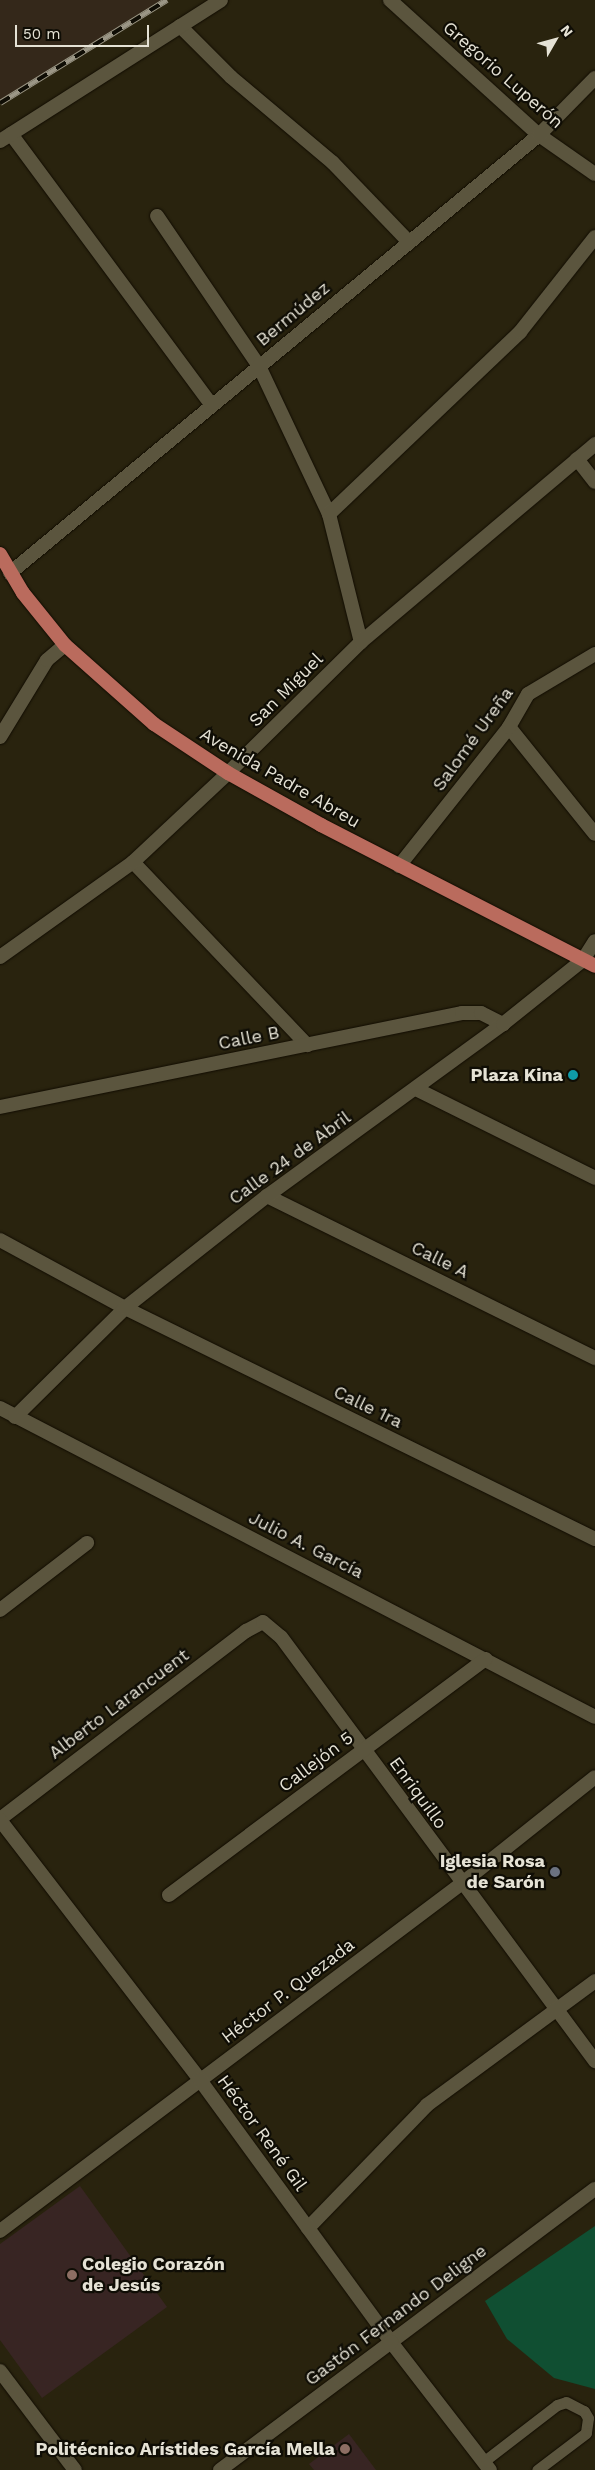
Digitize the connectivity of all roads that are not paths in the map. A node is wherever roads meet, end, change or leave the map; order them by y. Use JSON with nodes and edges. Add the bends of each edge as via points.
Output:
{"nodes":[{"id":1,"x":221,"y":0,"type":"edge"},
{"id":2,"x":390,"y":0,"type":"edge"},
{"id":3,"x":180,"y":26,"type":"junction"},
{"id":4,"x":595,"y":78,"type":"edge"},
{"id":5,"x":539,"y":135,"type":"junction"},
{"id":6,"x":5,"y":137,"type":"edge"},
{"id":7,"x":595,"y":174,"type":"edge"},
{"id":8,"x":157,"y":216,"type":"dead end"},
{"id":9,"x":595,"y":238,"type":"edge"},
{"id":10,"x":409,"y":242,"type":"junction"},
{"id":11,"x":260,"y":366,"type":"junction"},
{"id":12,"x":212,"y":406,"type":"junction"},
{"id":13,"x":595,"y":444,"type":"edge"},
{"id":14,"x":576,"y":459,"type":"junction"},
{"id":15,"x":595,"y":482,"type":"edge"},
{"id":16,"x":329,"y":514,"type":"junction"},
{"id":17,"x":0,"y":554,"type":"edge"},
{"id":18,"x":10,"y":573,"type":"junction"},
{"id":19,"x":361,"y":642,"type":"junction"},
{"id":20,"x":65,"y":645,"type":"junction"},
{"id":21,"x":595,"y":654,"type":"edge"},
{"id":22,"x":509,"y":727,"type":"junction"},
{"id":23,"x":0,"y":737,"type":"edge"},
{"id":24,"x":228,"y":773,"type":"junction"},
{"id":25,"x":595,"y":834,"type":"edge"},
{"id":26,"x":133,"y":862,"type":"junction"},
{"id":27,"x":399,"y":866,"type":"junction"},
{"id":28,"x":595,"y":941,"type":"edge"},
{"id":29,"x":0,"y":957,"type":"edge"},
{"id":30,"x":589,"y":963,"type":"edge"},
{"id":31,"x":503,"y":1024,"type":"junction"},
{"id":32,"x":307,"y":1046,"type":"junction"},
{"id":33,"x":416,"y":1088,"type":"junction"},
{"id":34,"x":0,"y":1107,"type":"edge"},
{"id":35,"x":595,"y":1178,"type":"edge"},
{"id":36,"x":268,"y":1196,"type":"junction"},
{"id":37,"x":0,"y":1240,"type":"edge"},
{"id":38,"x":125,"y":1308,"type":"junction"},
{"id":39,"x":595,"y":1358,"type":"edge"},
{"id":40,"x":0,"y":1408,"type":"edge"},
{"id":41,"x":15,"y":1417,"type":"junction"},
{"id":42,"x":595,"y":1538,"type":"edge"},
{"id":43,"x":86,"y":1542,"type":"dead end"},
{"id":44,"x":0,"y":1610,"type":"edge"},
{"id":45,"x":263,"y":1622,"type":"joint"},
{"id":46,"x":486,"y":1659,"type":"junction"},
{"id":47,"x":595,"y":1717,"type":"edge"},
{"id":48,"x":364,"y":1750,"type":"junction"},
{"id":49,"x":595,"y":1777,"type":"edge"},
{"id":50,"x":0,"y":1820,"type":"edge"},
{"id":51,"x":461,"y":1884,"type":"junction"},
{"id":52,"x":169,"y":1895,"type":"dead end"},
{"id":53,"x":595,"y":1981,"type":"edge"},
{"id":54,"x":557,"y":2010,"type":"junction"},
{"id":55,"x":595,"y":2061,"type":"edge"},
{"id":56,"x":200,"y":2080,"type":"junction"},
{"id":57,"x":595,"y":2189,"type":"edge"},
{"id":58,"x":308,"y":2228,"type":"junction"},
{"id":59,"x":0,"y":2231,"type":"edge"},
{"id":60,"x":391,"y":2342,"type":"junction"},
{"id":61,"x":0,"y":2371,"type":"edge"},
{"id":62,"x":487,"y":2466,"type":"edge"},
{"id":63,"x":75,"y":2470,"type":"edge"},
{"id":64,"x":220,"y":2470,"type":"edge"},
{"id":65,"x":537,"y":2470,"type":"edge"}],
"edges":[{"from":1,"to":3,"type":"street"},
{"from":2,"to":5,"type":"street","name":"Gregorio Luperón"},
{"from":3,"to":6,"type":"street"},
{"from":3,"to":10,"type":"street","via":[[231,77],[333,163]]},
{"from":4,"to":5,"type":"street","name":"Bermúdez"},
{"from":5,"to":7,"type":"street","name":"Gregorio Luperón"},
{"from":5,"to":10,"type":"street","name":"Bermúdez"},
{"from":6,"to":12,"type":"street"},
{"from":8,"to":11,"type":"street"},
{"from":9,"to":16,"type":"street","via":[[520,332]]},
{"from":10,"to":11,"type":"street","name":"Bermúdez"},
{"from":11,"to":12,"type":"street","name":"Bermúdez"},
{"from":11,"to":16,"type":"street"},
{"from":12,"to":18,"type":"street","name":"Bermúdez"},
{"from":13,"to":14,"type":"street","name":"San Miguel"},
{"from":14,"to":15,"type":"street"},
{"from":14,"to":19,"type":"street","name":"San Miguel"},
{"from":16,"to":19,"type":"street"},
{"from":17,"to":18,"type":"main road","name":"Avenida Padre Abreu"},
{"from":18,"to":20,"type":"main road","name":"Avenida Padre Abreu"},
{"from":19,"to":24,"type":"street","name":"San Miguel"},
{"from":20,"to":23,"type":"street","via":[[47,660]]},
{"from":20,"to":24,"type":"main road","name":"Avenida Padre Abreu","via":[[154,724]]},
{"from":21,"to":22,"type":"street","name":"Salomé Ureña","via":[[528,694]]},
{"from":22,"to":25,"type":"street"},
{"from":22,"to":27,"type":"street","name":"Salomé Ureña"},
{"from":24,"to":26,"type":"street","name":"San Miguel"},
{"from":24,"to":27,"type":"main road","name":"Avenida Padre Abreu"},
{"from":26,"to":29,"type":"street","name":"San Miguel"},
{"from":26,"to":32,"type":"street"},
{"from":27,"to":30,"type":"main road","name":"Avenida Padre Abreu"},
{"from":28,"to":30,"type":"street","name":"Calle 24 de Abril"},
{"from":30,"to":31,"type":"street","name":"Calle 24 de Abril"},
{"from":31,"to":32,"type":"street","name":"Calle B","via":[[481,1012],[462,1013]]},
{"from":31,"to":33,"type":"street","name":"Calle 24 de Abril"},
{"from":32,"to":34,"type":"street","name":"Calle B"},
{"from":33,"to":35,"type":"street"},
{"from":33,"to":36,"type":"street","name":"Calle 24 de Abril"},
{"from":36,"to":38,"type":"street","name":"Calle 24 de Abril"},
{"from":36,"to":39,"type":"street","name":"Calle A"},
{"from":37,"to":38,"type":"street","name":"Calle 1ra"},
{"from":38,"to":41,"type":"street","name":"Calle 24 de Abril"},
{"from":38,"to":42,"type":"street","name":"Calle 1ra"},
{"from":40,"to":41,"type":"street","name":"Julio A. García"},
{"from":41,"to":46,"type":"street","name":"Julio A. García"},
{"from":43,"to":44,"type":"street"},
{"from":45,"to":48,"type":"street","name":"Enriquillo","via":[[281,1638]]},
{"from":45,"to":50,"type":"street","name":"Alberto Larancuent","via":[[246,1631]]},
{"from":46,"to":47,"type":"street","name":"Julio A. García"},
{"from":46,"to":48,"type":"street","name":"Callejón 5"},
{"from":48,"to":51,"type":"street","name":"Enriquillo"},
{"from":48,"to":52,"type":"street","name":"Callejón 5"},
{"from":49,"to":51,"type":"street","name":"Héctor P. Quezada"},
{"from":50,"to":56,"type":"street","name":"Héctor René Gil"},
{"from":51,"to":54,"type":"street","name":"Enriquillo"},
{"from":51,"to":56,"type":"street","name":"Héctor P. Quezada"},
{"from":53,"to":54,"type":"street"},
{"from":54,"to":55,"type":"street","name":"Enriquillo"},
{"from":54,"to":58,"type":"street","via":[[428,2105]]},
{"from":56,"to":58,"type":"street","name":"Héctor René Gil"},
{"from":56,"to":59,"type":"street","name":"Héctor P. Quezada"},
{"from":57,"to":60,"type":"street","name":"Gastón Fernando Deligne"},
{"from":58,"to":60,"type":"street","name":"Héctor René Gil"},
{"from":60,"to":62,"type":"street","name":"Héctor René Gil"},
{"from":60,"to":64,"type":"street","name":"Gastón Fernando Deligne"},
{"from":61,"to":63,"type":"street"},
{"from":62,"to":65,"type":"lane","via":[[557,2405],[566,2402],[584,2410],[588,2418],[586,2433]]}]}
